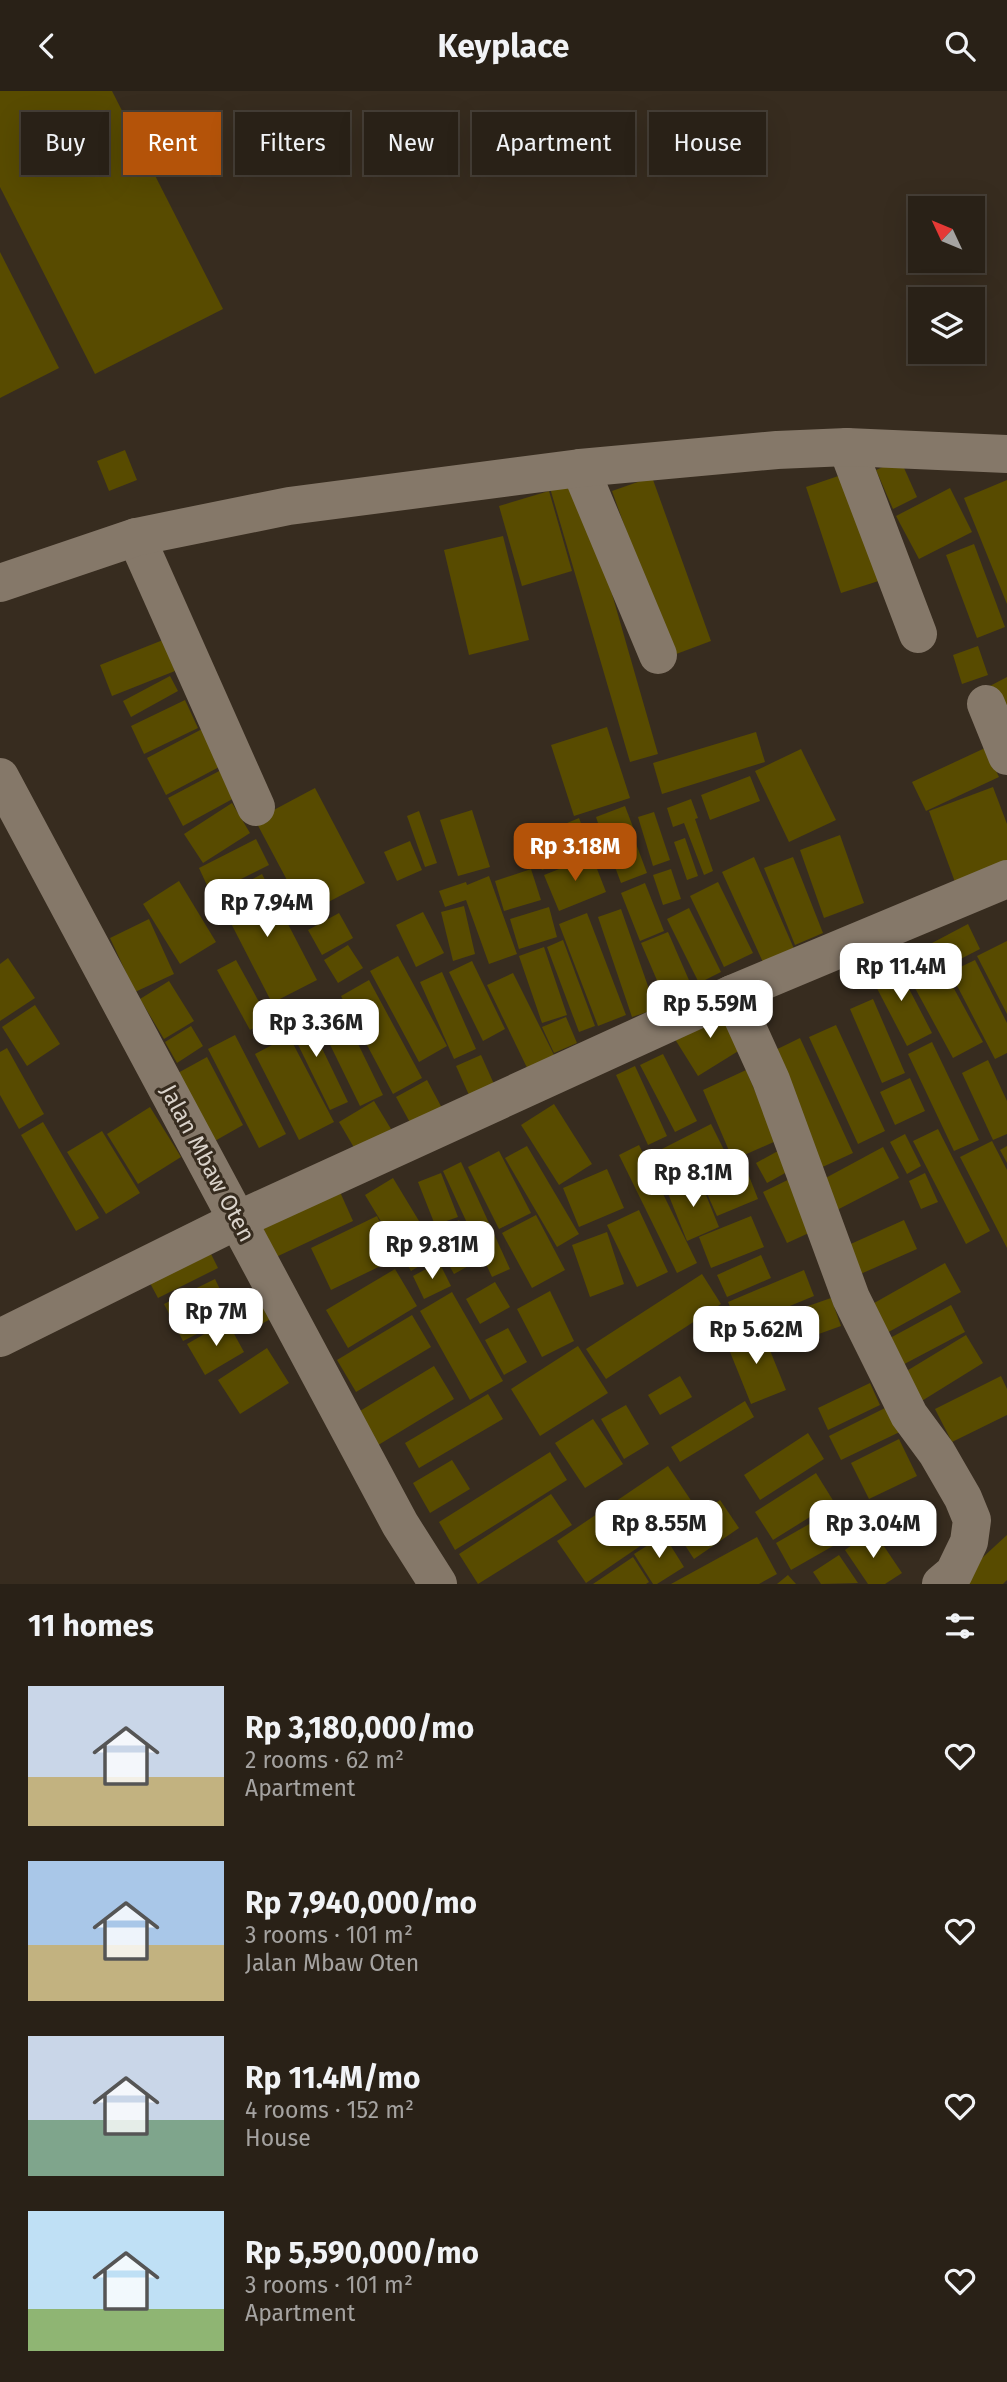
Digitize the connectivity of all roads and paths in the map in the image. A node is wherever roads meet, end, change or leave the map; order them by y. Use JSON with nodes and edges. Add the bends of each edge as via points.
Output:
{"nodes":[{"id":1,"x":1007,"y":454,"type":"edge"},
{"id":2,"x":852,"y":461,"type":"junction"},
{"id":3,"x":585,"y":480,"type":"junction"},
{"id":4,"x":136,"y":537,"type":"junction"},
{"id":5,"x":0,"y":583,"type":"edge"},
{"id":6,"x":918,"y":634,"type":"dead end"},
{"id":7,"x":658,"y":655,"type":"dead end"},
{"id":8,"x":986,"y":704,"type":"dead end"},
{"id":9,"x":1007,"y":756,"type":"edge"},
{"id":10,"x":0,"y":777,"type":"edge"},
{"id":11,"x":256,"y":807,"type":"dead end"},
{"id":12,"x":1007,"y":879,"type":"edge"},
{"id":13,"x":732,"y":993,"type":"junction"},
{"id":14,"x":238,"y":1220,"type":"junction"},
{"id":15,"x":0,"y":1338,"type":"edge"},
{"id":16,"x":438,"y":1584,"type":"edge"},
{"id":17,"x":941,"y":1584,"type":"edge"}],
"edges":[{"from":1,"to":2,"type":"street"},
{"from":2,"to":3,"type":"street","via":[[777,450]]},
{"from":2,"to":6,"type":"street"},
{"from":3,"to":4,"type":"street","via":[[289,506]]},
{"from":3,"to":7,"type":"street"},
{"from":4,"to":5,"type":"street"},
{"from":4,"to":11,"type":"street"},
{"from":8,"to":9,"type":"street"},
{"from":10,"to":14,"type":"street","name":"Jalan Mbaw Oten"},
{"from":12,"to":13,"type":"street"},
{"from":13,"to":14,"type":"street"},
{"from":13,"to":17,"type":"street","via":[[771,1080],[851,1298],[909,1415],[937,1453],[972,1520],[969,1542],[954,1573]]},
{"from":14,"to":15,"type":"street"},
{"from":14,"to":16,"type":"street","name":"Jalan Mbaw Oten","via":[[400,1524]]}]}
